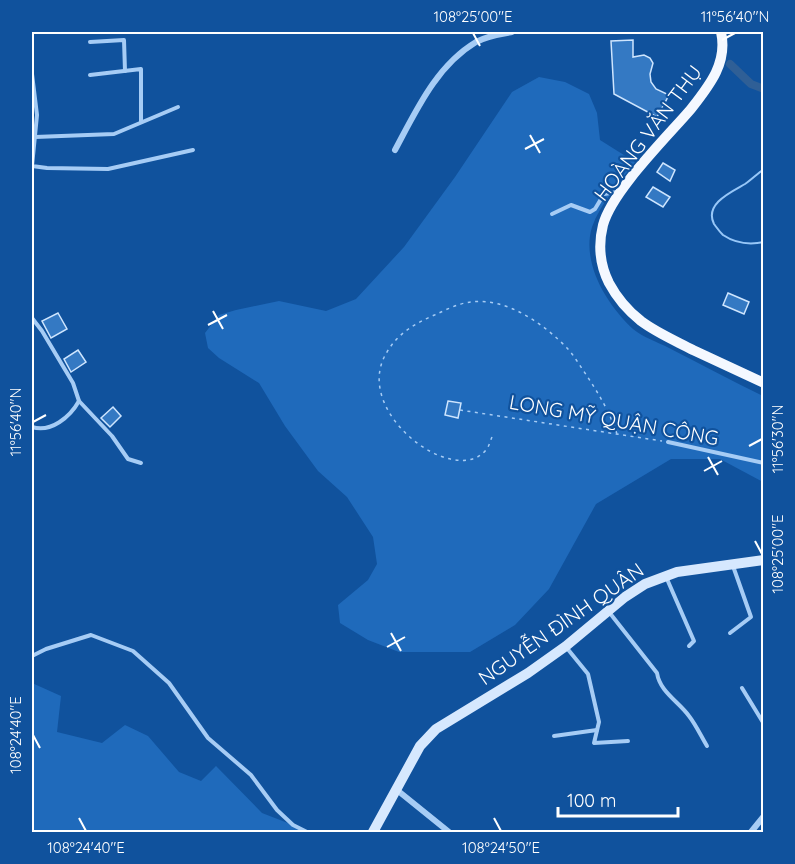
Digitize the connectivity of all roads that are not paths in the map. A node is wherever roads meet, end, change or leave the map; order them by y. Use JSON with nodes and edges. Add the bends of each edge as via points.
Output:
{"nodes":[{"id":1,"x":512,"y":32,"type":"edge"},
{"id":2,"x":721,"y":32,"type":"edge"},
{"id":3,"x":90,"y":42,"type":"dead end"},
{"id":4,"x":125,"y":71,"type":"junction"},
{"id":5,"x":32,"y":75,"type":"edge"},
{"id":6,"x":90,"y":75,"type":"dead end"},
{"id":7,"x":178,"y":107,"type":"dead end"},
{"id":8,"x":141,"y":122,"type":"junction"},
{"id":9,"x":35,"y":136,"type":"junction"},
{"id":10,"x":193,"y":150,"type":"dead end"},
{"id":11,"x":395,"y":150,"type":"dead end"},
{"id":12,"x":621,"y":192,"type":"junction"},
{"id":13,"x":552,"y":214,"type":"dead end"},
{"id":14,"x":32,"y":318,"type":"edge"},
{"id":15,"x":764,"y":383,"type":"edge"},
{"id":16,"x":80,"y":401,"type":"junction"},
{"id":17,"x":32,"y":427,"type":"edge"},
{"id":18,"x":668,"y":442,"type":"road end"},
{"id":19,"x":141,"y":463,"type":"dead end"},
{"id":20,"x":764,"y":463,"type":"edge"},
{"id":21,"x":764,"y":560,"type":"edge"},
{"id":22,"x":732,"y":566,"type":"junction"},
{"id":23,"x":665,"y":575,"type":"junction"},
{"id":24,"x":608,"y":611,"type":"junction"},
{"id":25,"x":730,"y":633,"type":"dead end"},
{"id":26,"x":566,"y":646,"type":"junction"},
{"id":27,"x":689,"y":646,"type":"dead end"},
{"id":28,"x":32,"y":656,"type":"edge"},
{"id":29,"x":741,"y":688,"type":"dead end"},
{"id":30,"x":764,"y":724,"type":"edge"},
{"id":31,"x":597,"y":730,"type":"junction"},
{"id":32,"x":554,"y":736,"type":"dead end"},
{"id":33,"x":628,"y":741,"type":"dead end"},
{"id":34,"x":707,"y":746,"type":"dead end"},
{"id":35,"x":397,"y":790,"type":"junction"},
{"id":36,"x":764,"y":816,"type":"edge"},
{"id":37,"x":307,"y":832,"type":"edge"},
{"id":38,"x":373,"y":832,"type":"edge"},
{"id":39,"x":449,"y":832,"type":"edge"},
{"id":40,"x":751,"y":832,"type":"edge"}],
"edges":[{"from":1,"to":11,"type":"street","via":[[477,42],[439,76],[425,93]]},
{"from":2,"to":12,"type":"main road","name":"HOÀNG VĂN THỤ","via":[[722,59],[717,73]]},
{"from":3,"to":4,"type":"lane","via":[[124,40]]},
{"from":4,"to":6,"type":"lane"},
{"from":4,"to":8,"type":"lane","via":[[141,69]]},
{"from":5,"to":9,"type":"lane","via":[[37,115]]},
{"from":7,"to":8,"type":"lane"},
{"from":8,"to":9,"type":"lane","via":[[103,136]]},
{"from":9,"to":10,"type":"lane","via":[[32,166],[47,168],[108,169]]},
{"from":12,"to":13,"type":"lane","via":[[604,194],[590,212],[571,205]]},
{"from":12,"to":15,"type":"main road","name":"HOÀNG VĂN THỤ","via":[[604,223],[601,239],[603,266],[616,296],[651,328]]},
{"from":14,"to":16,"type":"lane"},
{"from":16,"to":17,"type":"lane","via":[[66,418],[41,430]]},
{"from":16,"to":19,"type":"lane","via":[[129,459]]},
{"from":18,"to":20,"type":"lane","name":"LONG MỸ QUẬN CÔNG"},
{"from":21,"to":22,"type":"street","name":"NGUYỄN ĐÌNH QUÂN"},
{"from":22,"to":23,"type":"street","name":"NGUYỄN ĐÌNH QUÂN"},
{"from":22,"to":25,"type":"lane","via":[[752,617]]},
{"from":23,"to":24,"type":"street","name":"NGUYỄN ĐÌNH QUÂN","via":[[645,584]]},
{"from":23,"to":27,"type":"lane","via":[[694,641]]},
{"from":24,"to":26,"type":"street","name":"NGUYỄN ĐÌNH QUÂN"},
{"from":24,"to":34,"type":"lane","via":[[657,673],[664,691],[689,716]]},
{"from":26,"to":31,"type":"lane","via":[[588,674],[599,722]]},
{"from":26,"to":35,"type":"street","name":"NGUYỄN ĐÌNH QUÂN","via":[[436,729],[420,746]]},
{"from":28,"to":37,"type":"lane","via":[[91,635],[133,651],[169,683],[208,738],[251,775],[277,810],[292,825]]},
{"from":29,"to":30,"type":"lane"},
{"from":31,"to":32,"type":"lane"},
{"from":31,"to":33,"type":"lane","via":[[594,743]]},
{"from":35,"to":38,"type":"street","name":"NGUYỄN ĐÌNH QUÂN"},
{"from":35,"to":39,"type":"street"},
{"from":36,"to":40,"type":"street"}]}
